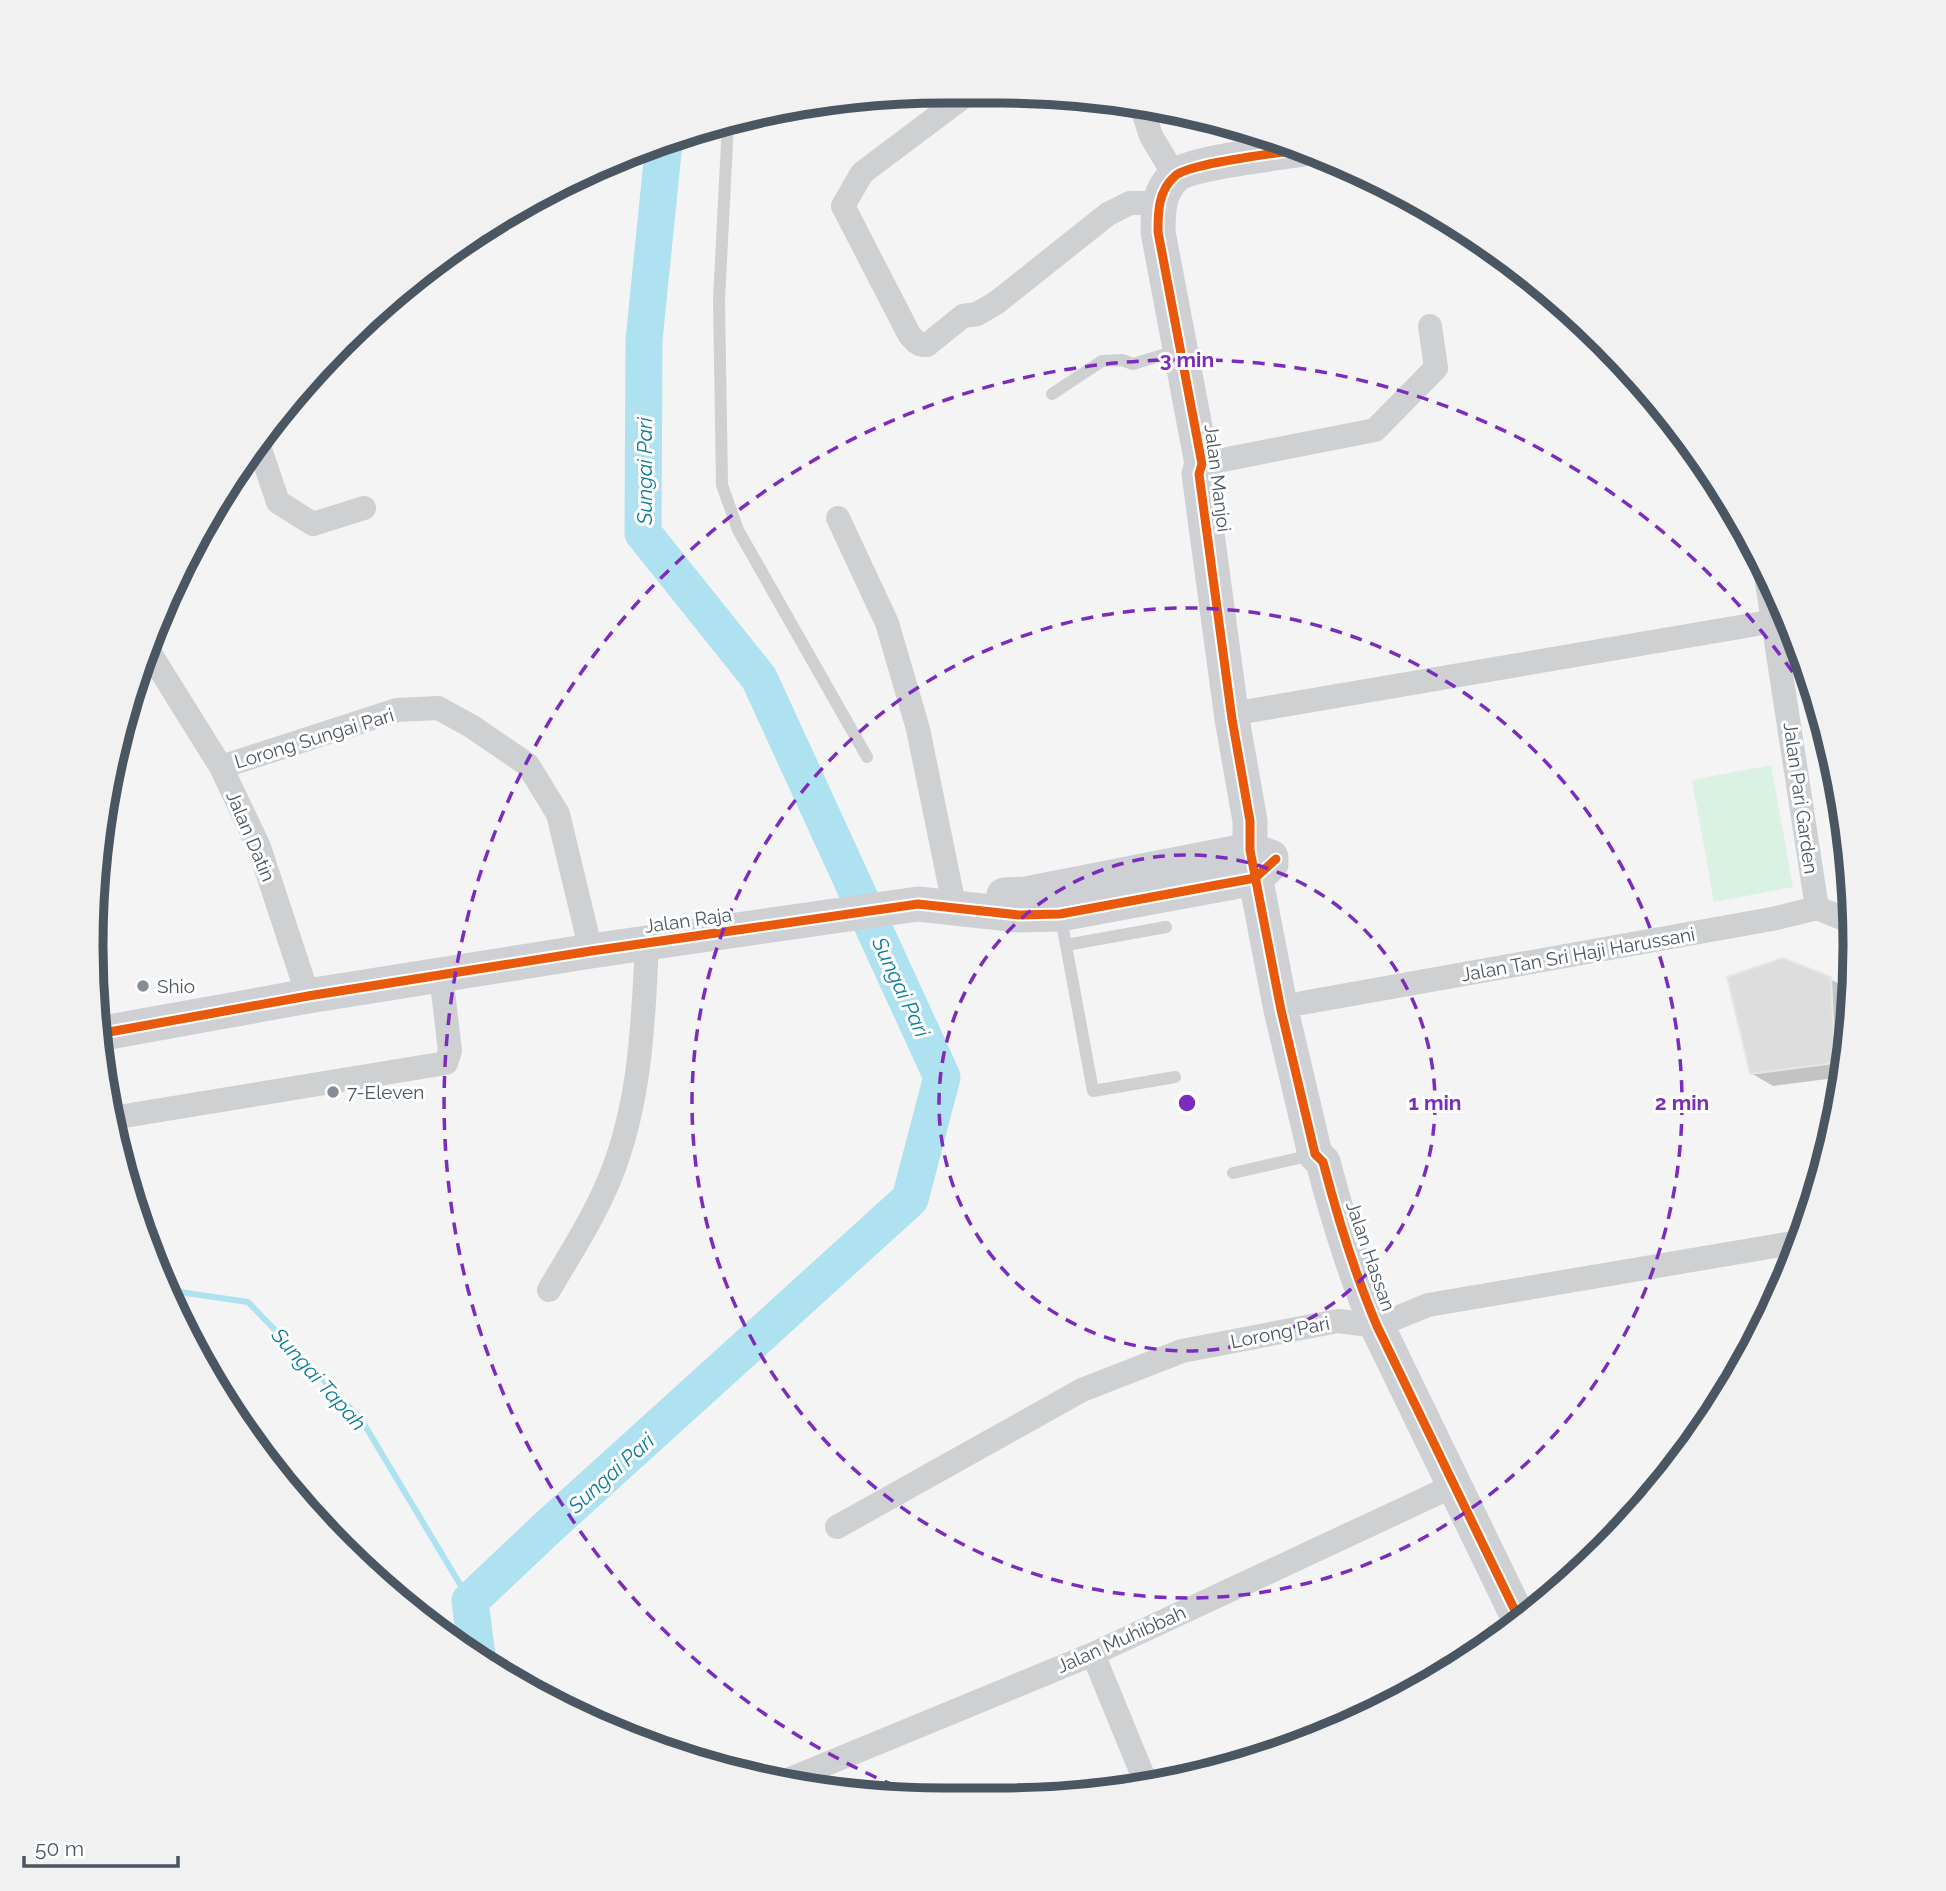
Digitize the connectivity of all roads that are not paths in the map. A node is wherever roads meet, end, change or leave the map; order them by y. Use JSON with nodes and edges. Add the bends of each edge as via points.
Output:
{"nodes":[{"id":1,"x":955,"y":103,"type":"edge"},
{"id":2,"x":1144,"y":116,"type":"edge"},
{"id":3,"x":728,"y":132,"type":"edge"},
{"id":4,"x":1283,"y":152,"type":"edge"},
{"id":5,"x":1167,"y":189,"type":"junction"},
{"id":6,"x":1430,"y":326,"type":"dead end"},
{"id":7,"x":1180,"y":350,"type":"junction"},
{"id":8,"x":1052,"y":394,"type":"dead end"},
{"id":9,"x":262,"y":454,"type":"edge"},
{"id":10,"x":1202,"y":464,"type":"junction"},
{"id":11,"x":364,"y":508,"type":"dead end"},
{"id":12,"x":838,"y":518,"type":"dead end"},
{"id":13,"x":1773,"y":610,"type":"edge"},
{"id":14,"x":1775,"y":621,"type":"junction"},
{"id":15,"x":154,"y":659,"type":"edge"},
{"id":16,"x":1249,"y":711,"type":"junction"},
{"id":17,"x":867,"y":757,"type":"dead end"},
{"id":18,"x":221,"y":767,"type":"junction"},
{"id":19,"x":1261,"y":862,"type":"junction"},
{"id":20,"x":952,"y":895,"type":"junction"},
{"id":21,"x":918,"y":904,"type":"junction"},
{"id":22,"x":1817,"y":908,"type":"junction"},
{"id":23,"x":1842,"y":918,"type":"edge"},
{"id":24,"x":1166,"y":927,"type":"dead end"},
{"id":25,"x":1063,"y":929,"type":"junction"},
{"id":26,"x":648,"y":943,"type":"junction"},
{"id":27,"x":591,"y":951,"type":"junction"},
{"id":28,"x":441,"y":975,"type":"junction"},
{"id":29,"x":308,"y":996,"type":"junction"},
{"id":30,"x":1291,"y":1007,"type":"junction"},
{"id":31,"x":108,"y":1028,"type":"edge"},
{"id":32,"x":1175,"y":1077,"type":"dead end"},
{"id":33,"x":121,"y":1117,"type":"edge"},
{"id":34,"x":1319,"y":1158,"type":"junction"},
{"id":35,"x":1233,"y":1173,"type":"dead end"},
{"id":36,"x":1788,"y":1244,"type":"edge"},
{"id":37,"x":549,"y":1290,"type":"dead end"},
{"id":38,"x":1377,"y":1326,"type":"junction"},
{"id":39,"x":1453,"y":1486,"type":"junction"},
{"id":40,"x":837,"y":1527,"type":"dead end"},
{"id":41,"x":1516,"y":1612,"type":"edge"},
{"id":42,"x":1093,"y":1654,"type":"junction"},
{"id":43,"x":799,"y":1775,"type":"edge"},
{"id":44,"x":1143,"y":1776,"type":"edge"}],
"edges":[{"from":1,"to":5,"type":"street","via":[[862,173],[843,206],[909,334],[922,345],[963,316],[996,303],[1108,214]]},
{"from":2,"to":5,"type":"street"},
{"from":3,"to":17,"type":"lane","via":[[719,300],[722,485],[738,530]]},
{"from":4,"to":5,"type":"street","via":[[1200,166]]},
{"from":5,"to":7,"type":"street","name":"Jalan Manjoi","via":[[1158,232]]},
{"from":6,"to":10,"type":"street","via":[[1436,368],[1375,430]]},
{"from":7,"to":8,"type":"lane","via":[[1133,363],[1102,361]]},
{"from":7,"to":10,"type":"street","name":"Jalan Manjoi"},
{"from":9,"to":11,"type":"street","via":[[278,502],[313,524]]},
{"from":10,"to":16,"type":"street","name":"Jalan Manjoi","via":[[1209,473]]},
{"from":10,"to":19,"type":"street","name":"Jalan Manjoi","via":[[1199,474],[1231,719]]},
{"from":12,"to":20,"type":"street","via":[[887,623],[918,729]]},
{"from":13,"to":14,"type":"street","name":"Jalan Pari Garden"},
{"from":14,"to":16,"type":"street"},
{"from":14,"to":22,"type":"street","name":"Jalan Pari Garden"},
{"from":15,"to":18,"type":"street","name":"Jalan Datin"},
{"from":16,"to":19,"type":"street","name":"Jalan Manjoi"},
{"from":18,"to":27,"type":"street","name":"Lorong Sungai Pari","via":[[397,710],[438,708],[528,765],[558,814]]},
{"from":18,"to":29,"type":"street","name":"Jalan Datin","via":[[259,847]]},
{"from":19,"to":20,"type":"street","name":"Jalan Raja","via":[[1026,894]]},
{"from":19,"to":25,"type":"street","name":"Jalan Raja"},
{"from":19,"to":30,"type":"street","name":"Jalan Hassan"},
{"from":20,"to":21,"type":"street","name":"Jalan Raja","via":[[934,896]]},
{"from":21,"to":25,"type":"street","name":"Jalan Raja","via":[[1019,915]]},
{"from":21,"to":26,"type":"street","name":"Jalan Raja"},
{"from":22,"to":23,"type":"street"},
{"from":22,"to":30,"type":"street","name":"Jalan Tan Sri Haji Harussani"},
{"from":24,"to":25,"type":"lane"},
{"from":25,"to":32,"type":"lane","via":[[1093,1091]]},
{"from":26,"to":27,"type":"street","name":"Jalan Raja"},
{"from":26,"to":37,"type":"street","via":[[642,1051],[618,1158],[588,1225]]},
{"from":27,"to":28,"type":"street","name":"Jalan Raja"},
{"from":28,"to":29,"type":"street","name":"Jalan Raja"},
{"from":28,"to":33,"type":"street","via":[[450,1051],[446,1063]]},
{"from":29,"to":31,"type":"street","name":"Jalan Raja"},
{"from":30,"to":34,"type":"street","name":"Jalan Hassan","via":[[1326,1149]]},
{"from":34,"to":35,"type":"lane"},
{"from":34,"to":38,"type":"street","name":"Jalan Hassan","via":[[1344,1242]]},
{"from":36,"to":38,"type":"street","name":"Lorong Pari","via":[[1428,1305]]},
{"from":38,"to":39,"type":"street","name":"Jalan Hassan"},
{"from":38,"to":40,"type":"street","name":"Lorong Pari","via":[[1338,1321],[1182,1351],[1082,1390]]},
{"from":39,"to":41,"type":"street","name":"Jalan Hassan"},
{"from":39,"to":42,"type":"street","name":"Jalan Muhibbah"},
{"from":42,"to":43,"type":"street","name":"Jalan Muhibbah"},
{"from":42,"to":44,"type":"street"}]}
